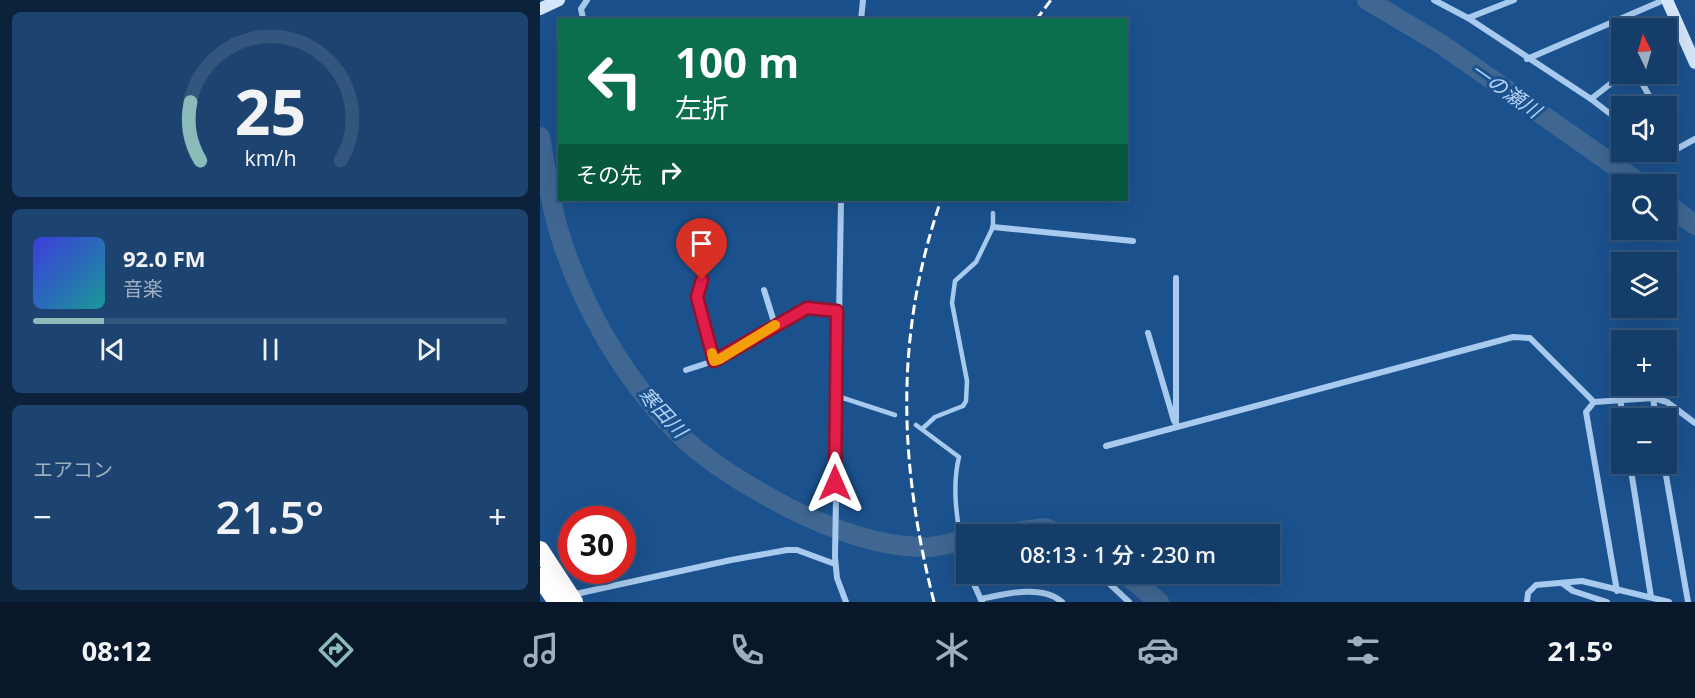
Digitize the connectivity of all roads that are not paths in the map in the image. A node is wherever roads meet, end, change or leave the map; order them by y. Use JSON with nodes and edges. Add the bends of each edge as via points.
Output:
{"nodes":[{"id":1,"x":559,"y":0,"type":"edge"},
{"id":2,"x":587,"y":0,"type":"edge"},
{"id":3,"x":863,"y":0,"type":"edge"},
{"id":4,"x":1434,"y":0,"type":"edge"},
{"id":5,"x":1514,"y":0,"type":"edge"},
{"id":6,"x":1666,"y":0,"type":"edge"},
{"id":7,"x":540,"y":9,"type":"edge"},
{"id":8,"x":583,"y":18,"type":"dead end"},
{"id":9,"x":861,"y":18,"type":"edge"},
{"id":10,"x":1468,"y":18,"type":"junction"},
{"id":11,"x":1527,"y":59,"type":"junction"},
{"id":12,"x":1695,"y":63,"type":"edge"},
{"id":13,"x":1611,"y":83,"type":"edge"},
{"id":14,"x":1591,"y":99,"type":"junction"},
{"id":15,"x":1611,"y":114,"type":"edge"},
{"id":16,"x":1695,"y":139,"type":"edge"},
{"id":17,"x":1677,"y":149,"type":"edge"},
{"id":18,"x":841,"y":201,"type":"edge"},
{"id":19,"x":993,"y":213,"type":"dead end"},
{"id":20,"x":993,"y":227,"type":"junction"},
{"id":21,"x":1133,"y":241,"type":"dead end"},
{"id":22,"x":707,"y":264,"type":"dead end"},
{"id":23,"x":1176,"y":278,"type":"dead end"},
{"id":24,"x":764,"y":290,"type":"dead end"},
{"id":25,"x":837,"y":311,"type":"junction"},
{"id":26,"x":775,"y":325,"type":"junction"},
{"id":27,"x":1148,"y":333,"type":"dead end"},
{"id":28,"x":714,"y":361,"type":"junction"},
{"id":29,"x":686,"y":370,"type":"dead end"},
{"id":30,"x":837,"y":396,"type":"junction"},
{"id":31,"x":1620,"y":398,"type":"junction"},
{"id":32,"x":1653,"y":398,"type":"junction"},
{"id":33,"x":1594,"y":402,"type":"junction"},
{"id":34,"x":1622,"y":408,"type":"edge"},
{"id":35,"x":1654,"y":408,"type":"edge"},
{"id":36,"x":895,"y":415,"type":"dead end"},
{"id":37,"x":1695,"y":423,"type":"edge"},
{"id":38,"x":916,"y":425,"type":"dead end"},
{"id":39,"x":1176,"y":427,"type":"junction"},
{"id":40,"x":922,"y":429,"type":"junction"},
{"id":41,"x":1106,"y":446,"type":"dead end"},
{"id":42,"x":1632,"y":474,"type":"edge"},
{"id":43,"x":1666,"y":474,"type":"edge"},
{"id":44,"x":958,"y":524,"type":"edge"},
{"id":45,"x":540,"y":550,"type":"edge"},
{"id":46,"x":835,"y":561,"type":"junction"},
{"id":47,"x":540,"y":577,"type":"edge"},
{"id":48,"x":1562,"y":583,"type":"junction"},
{"id":49,"x":974,"y":584,"type":"edge"},
{"id":50,"x":1110,"y":584,"type":"edge"},
{"id":51,"x":1617,"y":591,"type":"junction"},
{"id":52,"x":1651,"y":597,"type":"junction"},
{"id":53,"x":560,"y":600,"type":"edge"},
{"id":54,"x":982,"y":600,"type":"edge"},
{"id":55,"x":846,"y":602,"type":"edge"},
{"id":56,"x":1062,"y":602,"type":"edge"},
{"id":57,"x":1129,"y":602,"type":"edge"},
{"id":58,"x":1527,"y":602,"type":"edge"},
{"id":59,"x":1607,"y":602,"type":"edge"},
{"id":60,"x":1669,"y":602,"type":"edge"},
{"id":61,"x":1688,"y":602,"type":"edge"}],
"edges":[{"from":1,"to":7,"type":"street"},
{"from":2,"to":8,"type":"street","via":[[581,9]]},
{"from":3,"to":9,"type":"street"},
{"from":4,"to":10,"type":"street"},
{"from":5,"to":10,"type":"street"},
{"from":6,"to":11,"type":"street"},
{"from":6,"to":12,"type":"street"},
{"from":10,"to":11,"type":"street"},
{"from":11,"to":14,"type":"street"},
{"from":13,"to":14,"type":"street"},
{"from":14,"to":15,"type":"street"},
{"from":16,"to":17,"type":"street"},
{"from":18,"to":25,"type":"street"},
{"from":19,"to":20,"type":"lane"},
{"from":20,"to":21,"type":"street"},
{"from":20,"to":40,"type":"lane","via":[[976,262],[955,281],[952,303],[967,381],[966,401],[963,406],[935,417]]},
{"from":22,"to":28,"type":"street","via":[[697,297]]},
{"from":23,"to":39,"type":"street"},
{"from":24,"to":26,"type":"street"},
{"from":25,"to":26,"type":"street","via":[[807,308]]},
{"from":25,"to":30,"type":"street"},
{"from":26,"to":28,"type":"street"},
{"from":27,"to":39,"type":"street"},
{"from":28,"to":29,"type":"street"},
{"from":30,"to":36,"type":"lane"},
{"from":30,"to":46,"type":"street"},
{"from":31,"to":32,"type":"street"},
{"from":31,"to":33,"type":"street"},
{"from":31,"to":34,"type":"street"},
{"from":32,"to":35,"type":"street"},
{"from":32,"to":37,"type":"street","via":[[1667,402]]},
{"from":33,"to":39,"type":"street","via":[[1530,338],[1513,337]]},
{"from":33,"to":51,"type":"street","via":[[1586,412]]},
{"from":38,"to":40,"type":"lane"},
{"from":39,"to":41,"type":"street"},
{"from":40,"to":44,"type":"lane","via":[[959,457],[955,482]]},
{"from":42,"to":52,"type":"street"},
{"from":43,"to":61,"type":"street"},
{"from":45,"to":53,"type":"highway"},
{"from":46,"to":53,"type":"street","via":[[787,550]]},
{"from":46,"to":55,"type":"street"},
{"from":47,"to":53,"type":"highway"},
{"from":48,"to":51,"type":"street","via":[[1582,581]]},
{"from":48,"to":58,"type":"street","via":[[1536,585],[1528,593]]},
{"from":48,"to":59,"type":"street","via":[[1573,591]]},
{"from":49,"to":54,"type":"street"},
{"from":50,"to":57,"type":"street"},
{"from":51,"to":52,"type":"street"},
{"from":52,"to":60,"type":"street"},
{"from":54,"to":56,"type":"street","via":[[1037,592]]}]}
